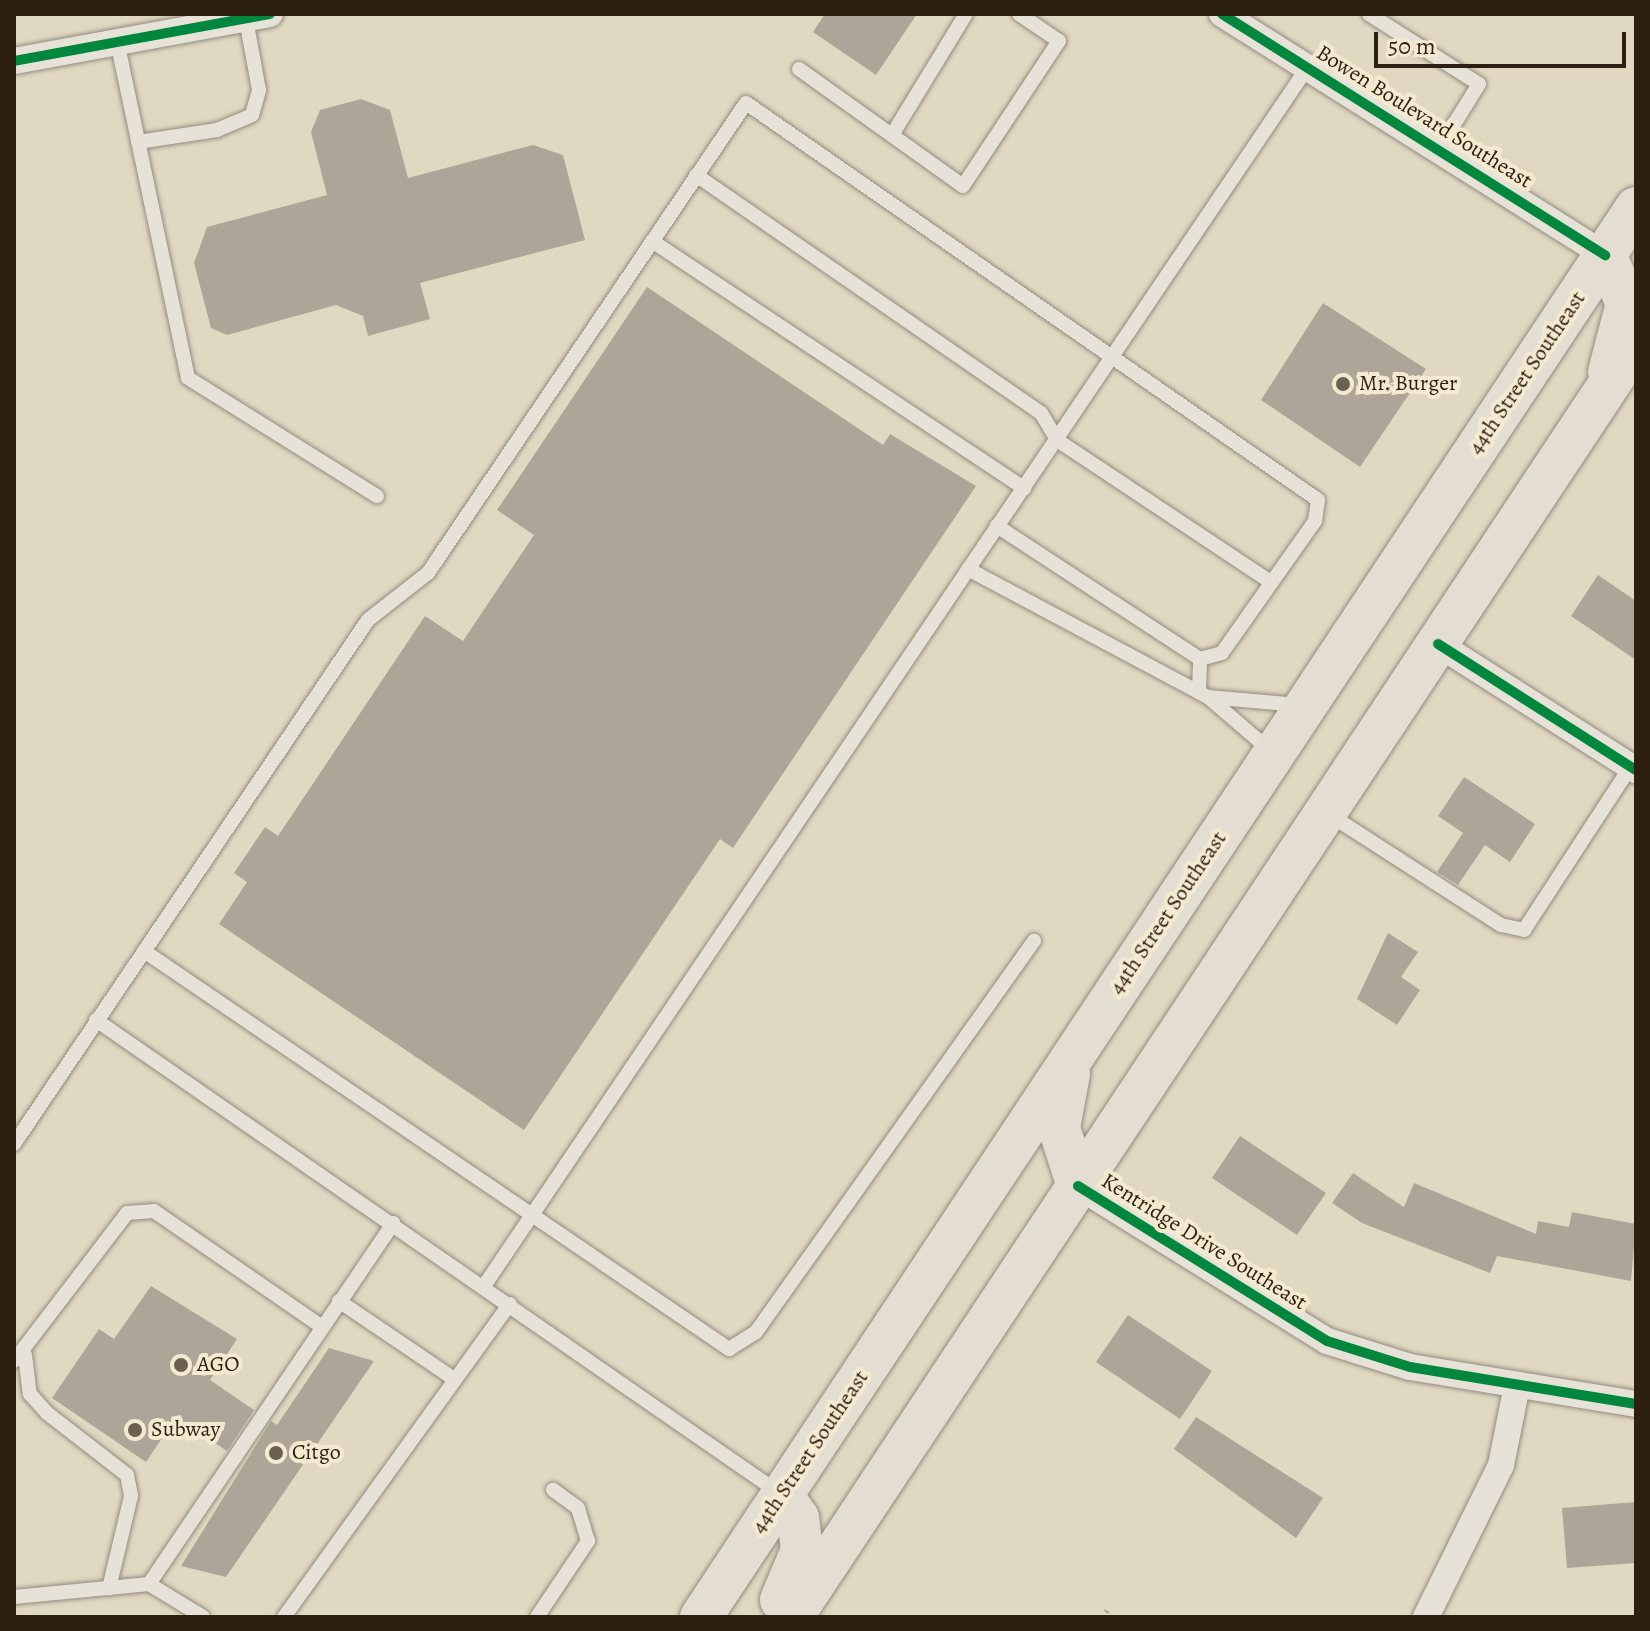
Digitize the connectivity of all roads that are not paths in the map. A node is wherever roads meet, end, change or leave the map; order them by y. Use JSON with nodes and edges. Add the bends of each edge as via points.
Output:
{"nodes":[{"id":1,"x":966,"y":14,"type":"edge"},
{"id":2,"x":1019,"y":14,"type":"edge"},
{"id":3,"x":1222,"y":14,"type":"edge"},
{"id":4,"x":1369,"y":14,"type":"edge"},
{"id":5,"x":258,"y":17,"type":"edge"},
{"id":6,"x":117,"y":41,"type":"junction"},
{"id":7,"x":14,"y":61,"type":"edge"},
{"id":8,"x":1307,"y":68,"type":"junction"},
{"id":9,"x":799,"y":69,"type":"dead end"},
{"id":10,"x":892,"y":135,"type":"junction"},
{"id":11,"x":138,"y":142,"type":"junction"},
{"id":12,"x":1438,"y":150,"type":"junction"},
{"id":13,"x":696,"y":175,"type":"junction"},
{"id":14,"x":1636,"y":208,"type":"edge"},
{"id":15,"x":652,"y":241,"type":"junction"},
{"id":16,"x":1605,"y":255,"type":"junction"},
{"id":17,"x":1636,"y":344,"type":"edge"},
{"id":18,"x":1113,"y":356,"type":"junction"},
{"id":19,"x":1600,"y":399,"type":"junction"},
{"id":20,"x":1057,"y":440,"type":"junction"},
{"id":21,"x":1024,"y":488,"type":"junction"},
{"id":22,"x":377,"y":496,"type":"dead end"},
{"id":23,"x":997,"y":526,"type":"junction"},
{"id":24,"x":968,"y":569,"type":"junction"},
{"id":25,"x":1271,"y":582,"type":"junction"},
{"id":26,"x":1438,"y":644,"type":"junction"},
{"id":27,"x":1200,"y":659,"type":"junction"},
{"id":28,"x":1203,"y":695,"type":"junction"},
{"id":29,"x":1305,"y":707,"type":"junction"},
{"id":30,"x":1274,"y":754,"type":"junction"},
{"id":31,"x":1633,"y":768,"type":"edge"},
{"id":32,"x":1326,"y":812,"type":"junction"},
{"id":33,"x":1034,"y":941,"type":"dead end"},
{"id":34,"x":144,"y":951,"type":"junction"},
{"id":35,"x":96,"y":1020,"type":"junction"},
{"id":36,"x":1073,"y":1057,"type":"junction"},
{"id":37,"x":14,"y":1144,"type":"edge"},
{"id":38,"x":1078,"y":1186,"type":"junction"},
{"id":39,"x":532,"y":1215,"type":"junction"},
{"id":40,"x":393,"y":1223,"type":"junction"},
{"id":41,"x":484,"y":1286,"type":"junction"},
{"id":42,"x":339,"y":1301,"type":"junction"},
{"id":43,"x":510,"y":1304,"type":"junction"},
{"id":44,"x":321,"y":1326,"type":"junction"},
{"id":45,"x":20,"y":1358,"type":"edge"},
{"id":46,"x":454,"y":1379,"type":"junction"},
{"id":47,"x":1517,"y":1386,"type":"junction"},
{"id":48,"x":1636,"y":1404,"type":"edge"},
{"id":49,"x":553,"y":1490,"type":"dead end"},
{"id":50,"x":782,"y":1495,"type":"junction"},
{"id":51,"x":149,"y":1584,"type":"junction"},
{"id":52,"x":109,"y":1588,"type":"junction"},
{"id":53,"x":14,"y":1597,"type":"edge"},
{"id":54,"x":203,"y":1617,"type":"edge"},
{"id":55,"x":284,"y":1617,"type":"edge"},
{"id":56,"x":537,"y":1617,"type":"edge"},
{"id":57,"x":701,"y":1617,"type":"edge"},
{"id":58,"x":768,"y":1617,"type":"edge"},
{"id":59,"x":792,"y":1617,"type":"edge"},
{"id":60,"x":1426,"y":1617,"type":"edge"}],
"edges":[{"from":1,"to":10,"type":"lane"},
{"from":2,"to":10,"type":"lane","via":[[1059,41],[963,186]]},
{"from":3,"to":8,"type":"street","name":"Bowen Boulevard Southeast"},
{"from":4,"to":12,"type":"lane","via":[[1479,84]]},
{"from":5,"to":6,"type":"street"},
{"from":5,"to":11,"type":"lane","via":[[259,90],[252,115],[217,130]]},
{"from":6,"to":7,"type":"street"},
{"from":6,"to":11,"type":"lane"},
{"from":8,"to":12,"type":"street","name":"Bowen Boulevard Southeast"},
{"from":8,"to":18,"type":"lane"},
{"from":9,"to":10,"type":"lane"},
{"from":11,"to":22,"type":"lane","via":[[188,378]]},
{"from":12,"to":16,"type":"street","name":"Bowen Boulevard Southeast"},
{"from":13,"to":15,"type":"lane"},
{"from":13,"to":18,"type":"lane","via":[[738,111],[755,104]]},
{"from":13,"to":20,"type":"lane","via":[[1041,413]]},
{"from":14,"to":16,"type":"main road","name":"44th Street Southeast"},
{"from":15,"to":21,"type":"lane"},
{"from":15,"to":34,"type":"lane","via":[[428,573],[368,620]]},
{"from":16,"to":19,"type":"main road","via":[[1627,303]]},
{"from":16,"to":29,"type":"main road","name":"44th Street Southeast"},
{"from":17,"to":19,"type":"main road"},
{"from":18,"to":20,"type":"lane"},
{"from":18,"to":25,"type":"lane","via":[[1318,500],[1315,521]]},
{"from":19,"to":26,"type":"main road"},
{"from":20,"to":21,"type":"lane"},
{"from":20,"to":25,"type":"lane"},
{"from":21,"to":23,"type":"lane"},
{"from":23,"to":24,"type":"lane"},
{"from":23,"to":27,"type":"lane","via":[[1185,656]]},
{"from":24,"to":28,"type":"lane"},
{"from":24,"to":39,"type":"lane"},
{"from":25,"to":27,"type":"lane","via":[[1222,653]]},
{"from":26,"to":31,"type":"street"},
{"from":26,"to":32,"type":"main road"},
{"from":27,"to":28,"type":"lane"},
{"from":28,"to":29,"type":"lane"},
{"from":28,"to":30,"type":"lane"},
{"from":29,"to":30,"type":"main road","name":"44th Street Southeast"},
{"from":30,"to":36,"type":"main road","name":"44th Street Southeast"},
{"from":31,"to":32,"type":"lane","via":[[1524,930],[1501,925]]},
{"from":32,"to":38,"type":"main road"},
{"from":33,"to":39,"type":"lane","via":[[740,1347],[718,1344]]},
{"from":34,"to":35,"type":"lane"},
{"from":34,"to":39,"type":"lane"},
{"from":35,"to":37,"type":"lane"},
{"from":35,"to":40,"type":"lane"},
{"from":36,"to":38,"type":"main road","via":[[1059,1128]]},
{"from":36,"to":50,"type":"main road","name":"44th Street Southeast"},
{"from":38,"to":47,"type":"street","name":"Kentridge Drive Southeast","via":[[1327,1341],[1410,1367]]},
{"from":38,"to":59,"type":"main road"},
{"from":39,"to":41,"type":"lane"},
{"from":40,"to":41,"type":"lane"},
{"from":40,"to":42,"type":"lane"},
{"from":41,"to":43,"type":"lane"},
{"from":42,"to":44,"type":"lane"},
{"from":42,"to":46,"type":"lane"},
{"from":43,"to":46,"type":"lane"},
{"from":43,"to":50,"type":"lane"},
{"from":44,"to":45,"type":"lane","via":[[154,1211],[127,1213]]},
{"from":44,"to":51,"type":"lane"},
{"from":45,"to":52,"type":"lane","via":[[38,1404],[127,1475],[131,1496]]},
{"from":46,"to":55,"type":"lane"},
{"from":47,"to":48,"type":"street","name":"Kentridge Drive Southeast"},
{"from":47,"to":60,"type":"street","via":[[1501,1465]]},
{"from":49,"to":56,"type":"lane","via":[[578,1508],[588,1541]]},
{"from":50,"to":57,"type":"main road","name":"44th Street Southeast"},
{"from":50,"to":58,"type":"main road","via":[[798,1518],[802,1550],[796,1579]]},
{"from":51,"to":52,"type":"lane"},
{"from":51,"to":54,"type":"lane"},
{"from":52,"to":53,"type":"lane"}]}
